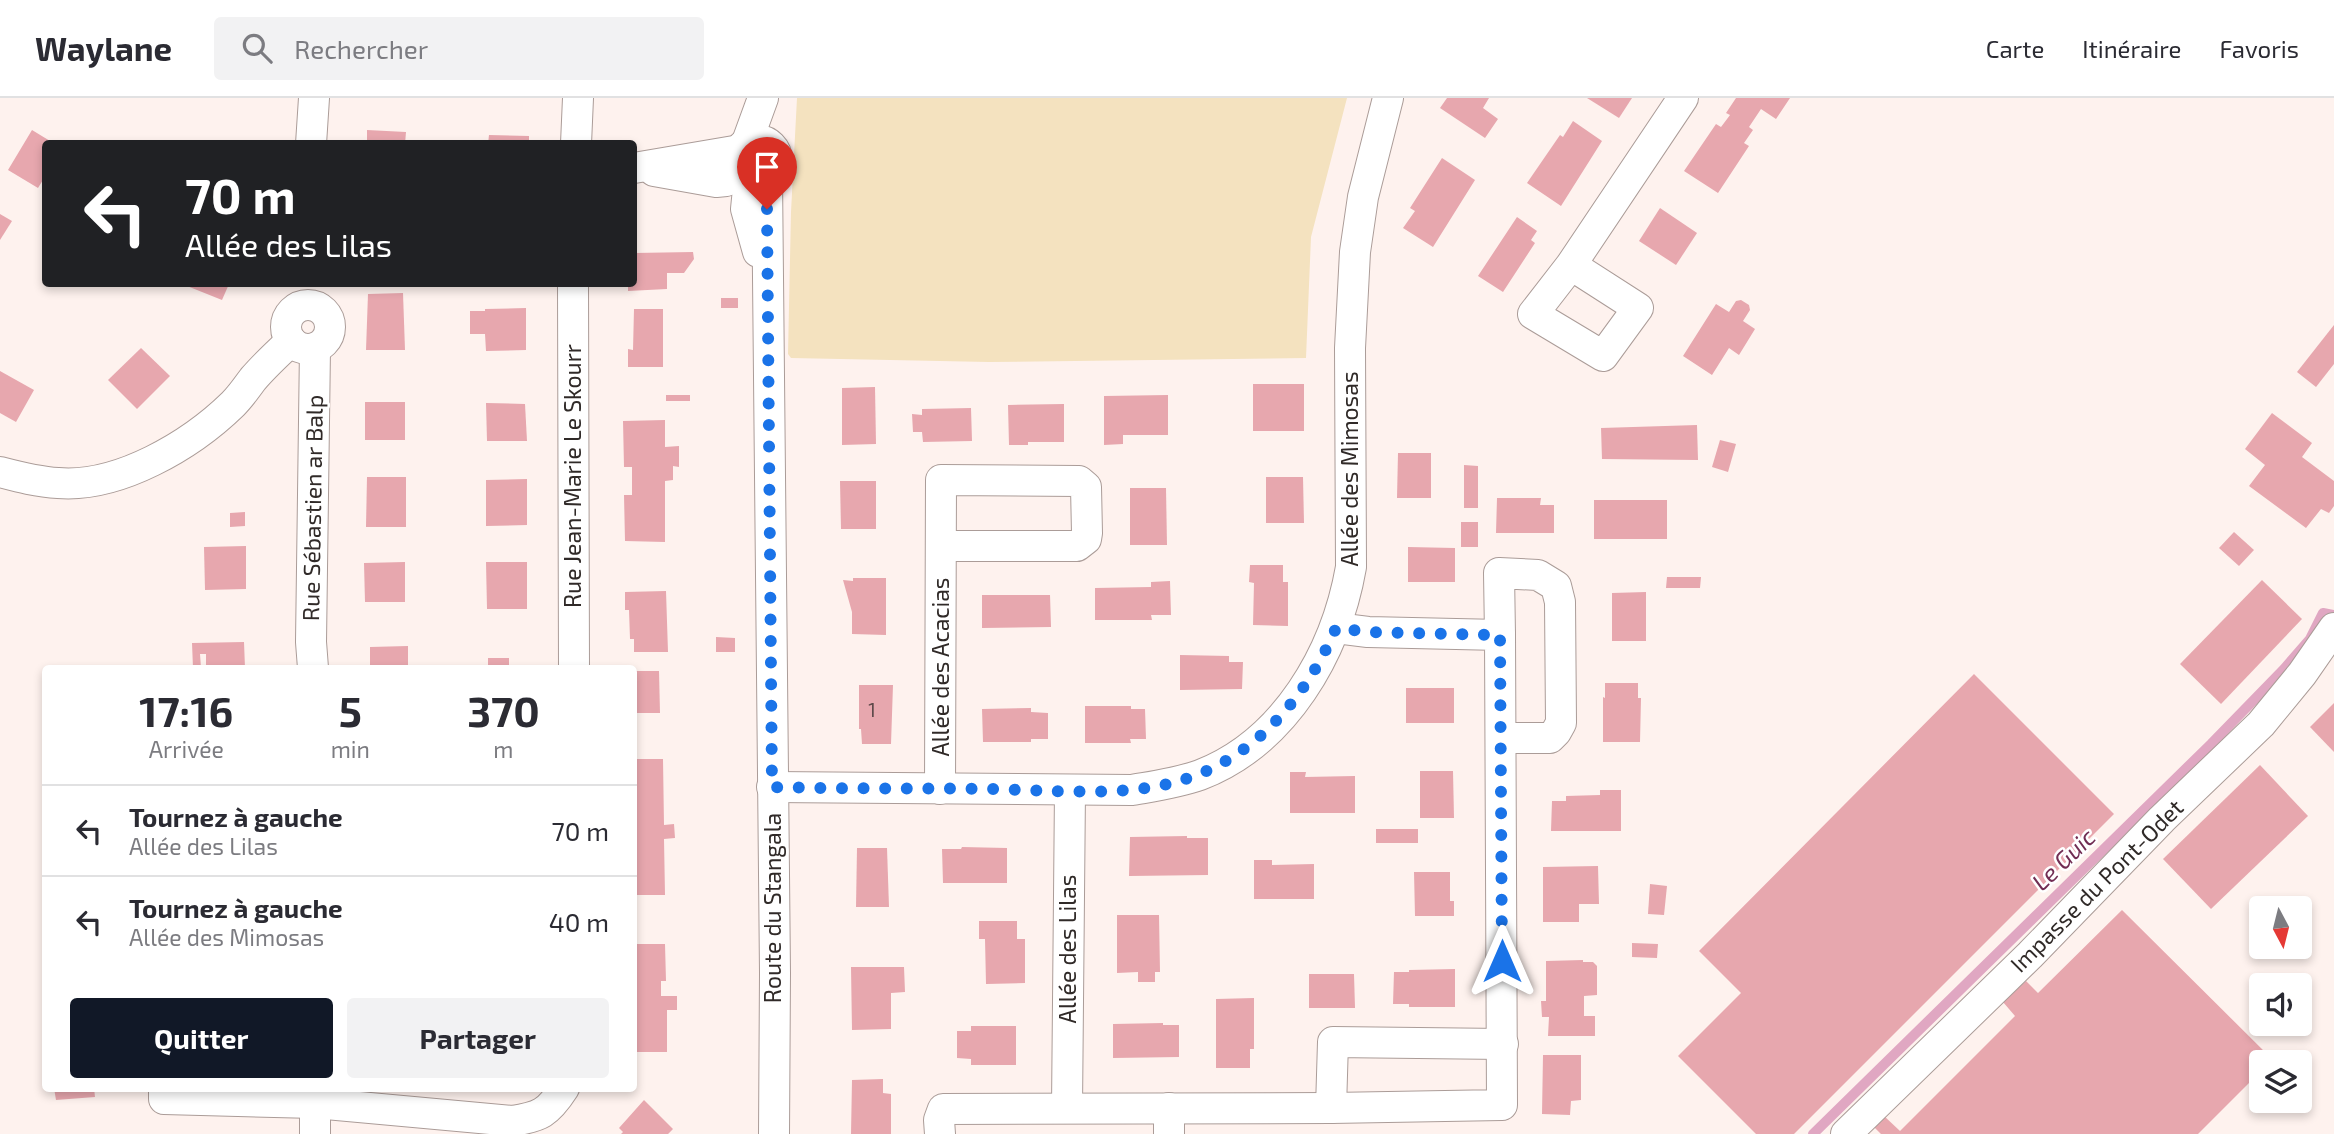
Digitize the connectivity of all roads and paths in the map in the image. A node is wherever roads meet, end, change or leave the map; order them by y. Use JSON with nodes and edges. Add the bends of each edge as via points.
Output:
{"nodes":[{"id":1,"x":314,"y":98,"type":"edge"},
{"id":2,"x":578,"y":98,"type":"edge"},
{"id":3,"x":764,"y":98,"type":"edge"},
{"id":4,"x":1388,"y":98,"type":"edge"},
{"id":5,"x":1683,"y":98,"type":"edge"},
{"id":6,"x":311,"y":140,"type":"edge"},
{"id":7,"x":576,"y":140,"type":"edge"},
{"id":8,"x":753,"y":161,"type":"junction"},
{"id":9,"x":639,"y":168,"type":"edge"},
{"id":10,"x":1571,"y":265,"type":"dead end"},
{"id":11,"x":573,"y":287,"type":"edge"},
{"id":12,"x":309,"y":295,"type":"edge"},
{"id":13,"x":303,"y":344,"type":"junction"},
{"id":14,"x":0,"y":472,"type":"edge"},
{"id":15,"x":942,"y":546,"type":"junction"},
{"id":16,"x":1336,"y":628,"type":"junction"},
{"id":17,"x":2330,"y":634,"type":"edge"},
{"id":18,"x":1500,"y":635,"type":"junction"},
{"id":19,"x":313,"y":665,"type":"edge"},
{"id":20,"x":574,"y":665,"type":"edge"},
{"id":21,"x":1501,"y":738,"type":"junction"},
{"id":22,"x":772,"y":787,"type":"junction"},
{"id":23,"x":940,"y":789,"type":"junction"},
{"id":24,"x":1070,"y":790,"type":"junction"},
{"id":25,"x":1503,"y":1044,"type":"junction"},
{"id":26,"x":164,"y":1092,"type":"edge"},
{"id":27,"x":561,"y":1092,"type":"edge"},
{"id":28,"x":315,"y":1096,"type":"edge"},
{"id":29,"x":1067,"y":1108,"type":"junction"},
{"id":30,"x":1331,"y":1108,"type":"junction"},
{"id":31,"x":1169,"y":1121,"type":"edge"},
{"id":32,"x":315,"y":1134,"type":"edge"},
{"id":33,"x":774,"y":1134,"type":"edge"},
{"id":34,"x":940,"y":1134,"type":"edge"},
{"id":35,"x":1846,"y":1134,"type":"edge"}],
"edges":[{"from":1,"to":6,"type":"street"},
{"from":2,"to":7,"type":"street"},
{"from":3,"to":8,"type":"street","name":"Route du Stangala"},
{"from":4,"to":16,"type":"street","name":"Allée des Mimosas","via":[[1363,197],[1356,252],[1350,373],[1351,567]]},
{"from":5,"to":10,"type":"street"},
{"from":8,"to":9,"type":"street"},
{"from":8,"to":22,"type":"street","name":"Route du Stangala","via":[[768,275]]},
{"from":11,"to":20,"type":"street","name":"Rue Jean-Marie Le Skourr"},
{"from":12,"to":13,"type":"street","via":[[329,324],[327,337]]},
{"from":13,"to":14,"type":"street","via":[[263,368],[213,423],[157,459],[114,475],[73,483]]},
{"from":13,"to":19,"type":"street","name":"Rue Sébastien ar Balp"},
{"from":15,"to":15,"type":"street","name":"Allée des Acacias","via":[[941,480],[1079,481],[1086,487],[1086,539],[1077,546]]},
{"from":15,"to":23,"type":"street","name":"Allée des Acacias"},
{"from":16,"to":18,"type":"street"},
{"from":16,"to":24,"type":"street","name":"Allée des Mimosas","via":[[1308,683],[1291,705],[1232,757],[1170,784],[1132,790]]},
{"from":17,"to":35,"type":"street","name":"Impasse du Pont-Odet","via":[[2261,724]]},
{"from":18,"to":21,"type":"street"},
{"from":18,"to":21,"type":"street","via":[[1499,573],[1538,575],[1556,586],[1561,723],[1549,738]]},
{"from":21,"to":25,"type":"street"},
{"from":22,"to":23,"type":"street","name":"Allée des Mimosas"},
{"from":22,"to":33,"type":"street","name":"Route du Stangala"},
{"from":23,"to":24,"type":"street","name":"Allée des Mimosas"},
{"from":24,"to":29,"type":"street","name":"Allée des Lilas"},
{"from":25,"to":30,"type":"street","via":[[1502,1105]]},
{"from":25,"to":30,"type":"street","via":[[1333,1042]]},
{"from":26,"to":28,"type":"street","via":[[164,1099]]},
{"from":27,"to":28,"type":"street","via":[[551,1108],[536,1117],[512,1121]]},
{"from":28,"to":32,"type":"street"},
{"from":29,"to":31,"type":"street"},
{"from":29,"to":34,"type":"street","via":[[943,1109]]},
{"from":30,"to":31,"type":"street"}]}
